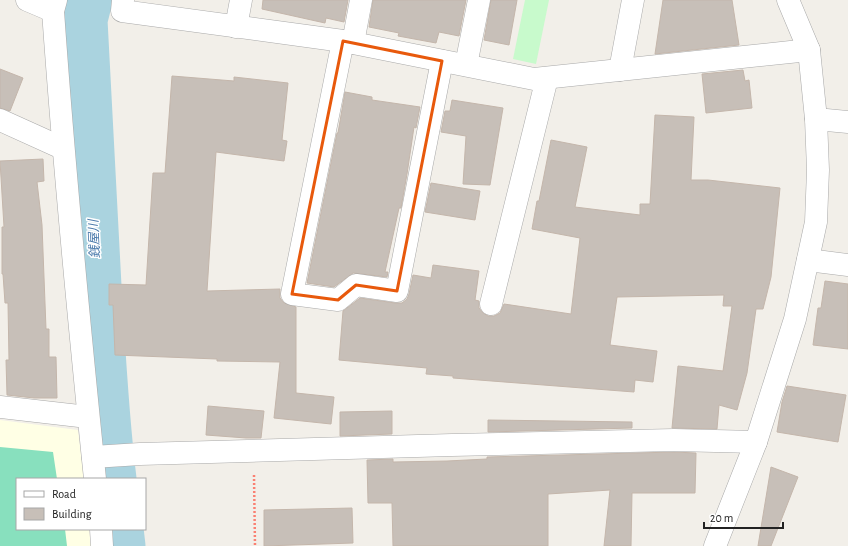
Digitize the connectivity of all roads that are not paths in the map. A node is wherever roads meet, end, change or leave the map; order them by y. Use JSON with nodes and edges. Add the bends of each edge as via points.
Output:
{"nodes":[{"id":1,"x":27,"y":0,"type":"edge"},
{"id":2,"x":123,"y":0,"type":"edge"},
{"id":3,"x":241,"y":0,"type":"edge"},
{"id":4,"x":361,"y":0,"type":"edge"},
{"id":5,"x":479,"y":0,"type":"edge"},
{"id":6,"x":632,"y":0,"type":"edge"},
{"id":7,"x":788,"y":0,"type":"edge"},
{"id":8,"x":54,"y":6,"type":"edge"},
{"id":9,"x":236,"y":27,"type":"junction"},
{"id":10,"x":348,"y":42,"type":"junction"},
{"id":11,"x":809,"y":50,"type":"junction"},
{"id":12,"x":442,"y":61,"type":"junction"},
{"id":13,"x":466,"y":66,"type":"junction"},
{"id":14,"x":620,"y":70,"type":"junction"},
{"id":15,"x":547,"y":78,"type":"junction"},
{"id":16,"x":0,"y":120,"type":"edge"},
{"id":17,"x":816,"y":120,"type":"junction"},
{"id":18,"x":848,"y":122,"type":"edge"},
{"id":19,"x":62,"y":148,"type":"junction"},
{"id":20,"x":808,"y":260,"type":"junction"},
{"id":21,"x":848,"y":265,"type":"edge"},
{"id":22,"x":491,"y":304,"type":"dead end"},
{"id":23,"x":0,"y":407,"type":"edge"},
{"id":24,"x":88,"y":417,"type":"junction"},
{"id":25,"x":756,"y":442,"type":"junction"},
{"id":26,"x":93,"y":457,"type":"junction"},
{"id":27,"x":95,"y":478,"type":"edge"},
{"id":28,"x":101,"y":530,"type":"edge"},
{"id":29,"x":102,"y":546,"type":"edge"},
{"id":30,"x":715,"y":546,"type":"edge"}],
"edges":[{"from":1,"to":8,"type":"street"},
{"from":2,"to":9,"type":"street","via":[[122,11]]},
{"from":3,"to":9,"type":"street"},
{"from":4,"to":10,"type":"street"},
{"from":5,"to":13,"type":"street"},
{"from":6,"to":14,"type":"street"},
{"from":7,"to":11,"type":"street"},
{"from":8,"to":19,"type":"street"},
{"from":9,"to":10,"type":"street"},
{"from":10,"to":12,"type":"street"},
{"from":10,"to":12,"type":"street","via":[[292,294],[338,300],[356,286],[397,291]]},
{"from":11,"to":14,"type":"street"},
{"from":11,"to":17,"type":"street"},
{"from":12,"to":13,"type":"street"},
{"from":13,"to":15,"type":"street","via":[[534,79]]},
{"from":14,"to":15,"type":"street"},
{"from":15,"to":22,"type":"street"},
{"from":16,"to":19,"type":"street"},
{"from":17,"to":18,"type":"street"},
{"from":17,"to":20,"type":"street","via":[[816,222]]},
{"from":19,"to":24,"type":"street"},
{"from":20,"to":21,"type":"street"},
{"from":20,"to":25,"type":"street","via":[[795,319]]},
{"from":23,"to":24,"type":"street"},
{"from":24,"to":26,"type":"street"},
{"from":25,"to":26,"type":"street","via":[[666,440],[253,450]]},
{"from":25,"to":30,"type":"street"},
{"from":26,"to":27,"type":"street"},
{"from":28,"to":29,"type":"street"}]}
